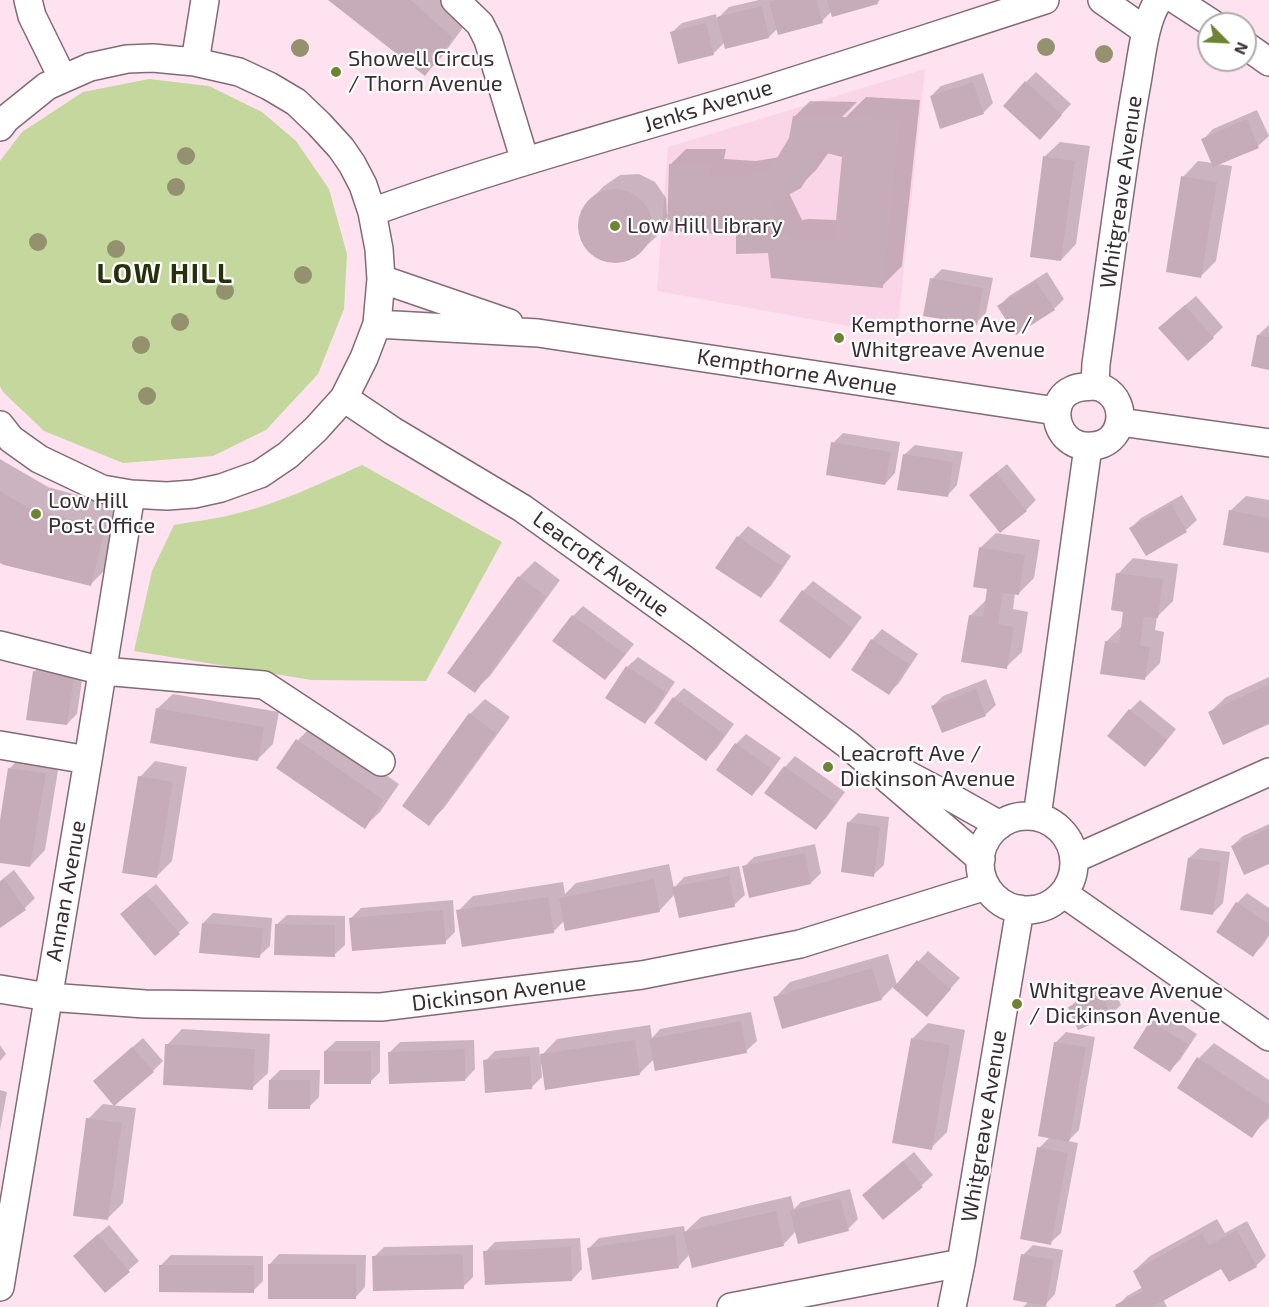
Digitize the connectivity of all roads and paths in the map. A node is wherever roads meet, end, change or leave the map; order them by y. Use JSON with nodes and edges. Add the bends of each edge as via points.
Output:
{"nodes":[{"id":1,"x":28,"y":0,"type":"edge"},
{"id":2,"x":205,"y":0,"type":"edge"},
{"id":3,"x":455,"y":0,"type":"edge"},
{"id":4,"x":1045,"y":0,"type":"edge"},
{"id":5,"x":1102,"y":0,"type":"edge"},
{"id":6,"x":1159,"y":0,"type":"edge"},
{"id":7,"x":1176,"y":0,"type":"edge"},
{"id":8,"x":1197,"y":14,"type":"edge"},
{"id":9,"x":1146,"y":31,"type":"junction"},
{"id":10,"x":195,"y":62,"type":"junction"},
{"id":11,"x":63,"y":79,"type":"junction"},
{"id":12,"x":0,"y":127,"type":"edge"},
{"id":13,"x":525,"y":161,"type":"junction"},
{"id":14,"x":372,"y":212,"type":"junction"},
{"id":15,"x":381,"y":279,"type":"junction"},
{"id":16,"x":377,"y":324,"type":"junction"},
{"id":17,"x":538,"y":333,"type":"junction"},
{"id":18,"x":1095,"y":386,"type":"junction"},
{"id":19,"x":344,"y":398,"type":"junction"},
{"id":20,"x":1056,"y":411,"type":"junction"},
{"id":21,"x":1120,"y":422,"type":"junction"},
{"id":22,"x":0,"y":425,"type":"edge"},
{"id":23,"x":1269,"y":443,"type":"edge"},
{"id":24,"x":1088,"y":447,"type":"junction"},
{"id":25,"x":131,"y":494,"type":"junction"},
{"id":26,"x":0,"y":645,"type":"edge"},
{"id":27,"x":102,"y":671,"type":"junction"},
{"id":28,"x":0,"y":745,"type":"edge"},
{"id":29,"x":848,"y":745,"type":"junction"},
{"id":30,"x":88,"y":760,"type":"junction"},
{"id":31,"x":381,"y":762,"type":"dead end"},
{"id":32,"x":1269,"y":772,"type":"edge"},
{"id":33,"x":1037,"y":817,"type":"junction"},
{"id":34,"x":1000,"y":825,"type":"junction"},
{"id":35,"x":981,"y":859,"type":"junction"},
{"id":36,"x":1074,"y":859,"type":"junction"},
{"id":37,"x":986,"y":886,"type":"junction"},
{"id":38,"x":1063,"y":893,"type":"junction"},
{"id":39,"x":1020,"y":909,"type":"junction"},
{"id":40,"x":0,"y":989,"type":"edge"},
{"id":41,"x":48,"y":997,"type":"junction"},
{"id":42,"x":1269,"y":1037,"type":"edge"},
{"id":43,"x":961,"y":1263,"type":"junction"},
{"id":44,"x":0,"y":1287,"type":"edge"},
{"id":45,"x":731,"y":1307,"type":"edge"},
{"id":46,"x":952,"y":1307,"type":"edge"}],
"edges":[{"from":1,"to":11,"type":"street"},
{"from":2,"to":10,"type":"street"},
{"from":3,"to":13,"type":"street","via":[[480,24],[488,40]]},
{"from":4,"to":13,"type":"street","name":"Jenks Avenue"},
{"from":5,"to":9,"type":"street"},
{"from":6,"to":9,"type":"street","name":"Whitgreave Avenue"},
{"from":7,"to":8,"type":"street"},
{"from":9,"to":18,"type":"street","name":"Whitgreave Avenue"},
{"from":10,"to":11,"type":"street","via":[[127,59],[90,67]]},
{"from":10,"to":14,"type":"street","via":[[239,72],[296,102],[352,164]]},
{"from":11,"to":12,"type":"street","via":[[33,96]]},
{"from":13,"to":14,"type":"street","name":"Jenks Avenue"},
{"from":14,"to":15,"type":"street"},
{"from":15,"to":16,"type":"street"},
{"from":15,"to":17,"type":"street","name":"Kempthorne Avenue"},
{"from":16,"to":17,"type":"street","name":"Kempthorne Avenue"},
{"from":16,"to":19,"type":"street"},
{"from":17,"to":20,"type":"street","name":"Kempthorne Avenue"},
{"from":18,"to":20,"type":"street","via":[[1070,390]]},
{"from":18,"to":21,"type":"street","via":[[1105,389],[1114,399]]},
{"from":19,"to":25,"type":"street","via":[[288,455],[260,474],[194,494]]},
{"from":19,"to":29,"type":"street","name":"Leacroft Avenue","via":[[522,508]]},
{"from":20,"to":24,"type":"street","via":[[1059,427],[1069,440]]},
{"from":21,"to":23,"type":"street"},
{"from":21,"to":24,"type":"street","via":[[1109,441]]},
{"from":22,"to":25,"type":"street","via":[[11,439],[39,459],[102,489]]},
{"from":24,"to":33,"type":"street"},
{"from":25,"to":27,"type":"street","name":"Annan Avenue"},
{"from":26,"to":27,"type":"street"},
{"from":27,"to":30,"type":"street","name":"Annan Avenue"},
{"from":27,"to":31,"type":"street","via":[[264,685]]},
{"from":28,"to":30,"type":"street"},
{"from":29,"to":34,"type":"street","name":"Leacroft Avenue"},
{"from":29,"to":35,"type":"street","name":"Leacroft Avenue"},
{"from":30,"to":41,"type":"street","name":"Annan Avenue"},
{"from":32,"to":36,"type":"street"},
{"from":33,"to":34,"type":"street","via":[[1015,818]]},
{"from":33,"to":36,"type":"street","via":[[1065,835]]},
{"from":34,"to":35,"type":"street","via":[[988,837]]},
{"from":35,"to":37,"type":"street"},
{"from":36,"to":38,"type":"street","via":[[1074,870]]},
{"from":37,"to":39,"type":"street","via":[[999,901]]},
{"from":37,"to":41,"type":"street","name":"Dickinson Avenue","via":[[800,944],[642,975],[381,1007],[145,1004]]},
{"from":38,"to":39,"type":"street","via":[[1044,907]]},
{"from":38,"to":42,"type":"street"},
{"from":39,"to":43,"type":"street","name":"Whitgreave Avenue"},
{"from":40,"to":41,"type":"street","name":"Dickinson Avenue"},
{"from":41,"to":44,"type":"street","name":"Annan Avenue"},
{"from":43,"to":45,"type":"street"},
{"from":43,"to":46,"type":"street","name":"Whitgreave Avenue"}]}
